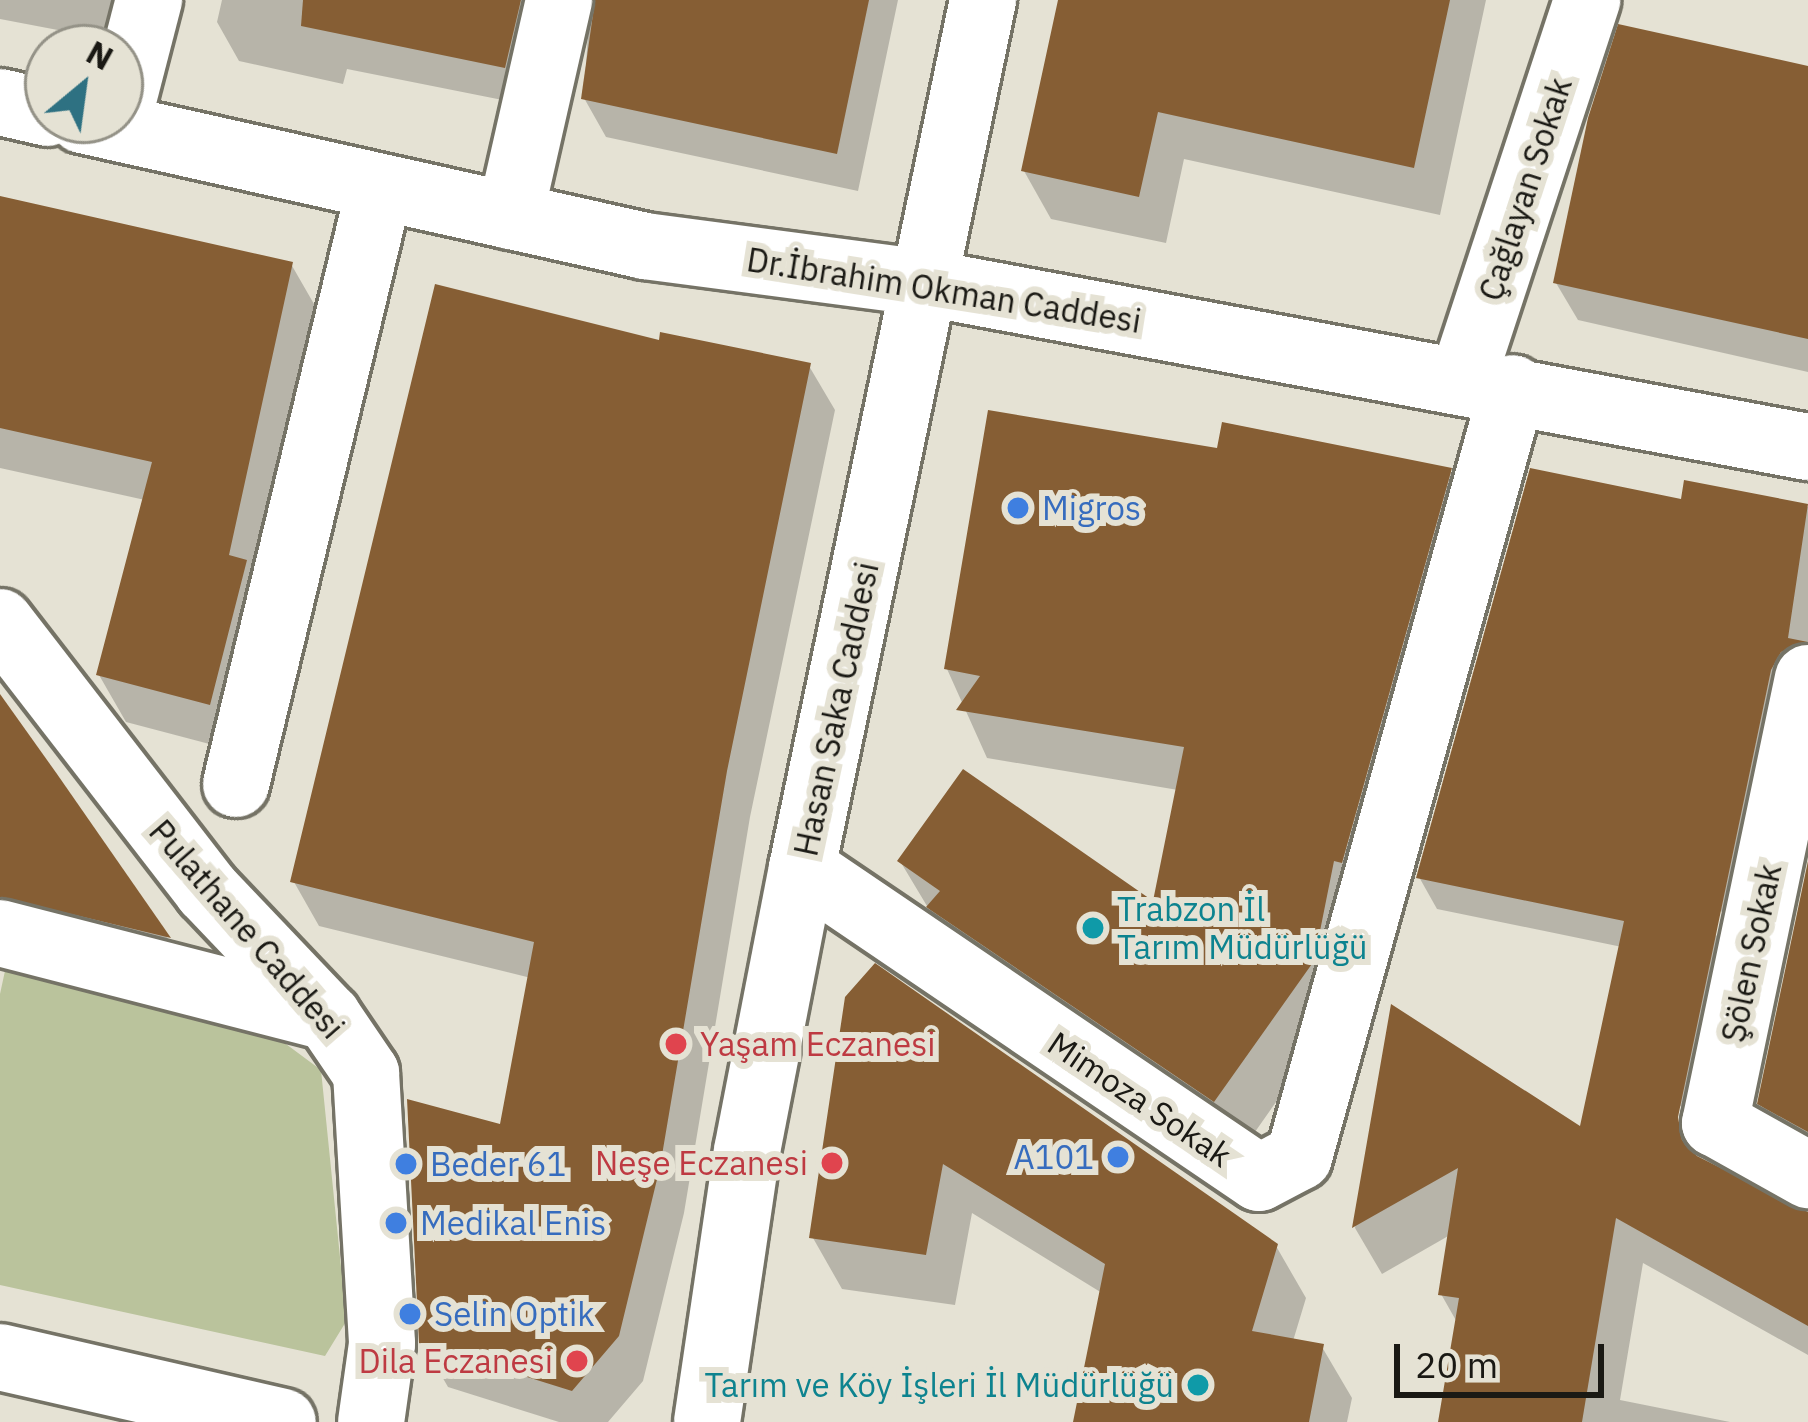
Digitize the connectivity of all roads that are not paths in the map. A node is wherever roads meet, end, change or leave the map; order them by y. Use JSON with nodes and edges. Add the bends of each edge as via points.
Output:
{"nodes":[{"id":1,"x":559,"y":0,"type":"edge"},
{"id":2,"x":983,"y":0,"type":"edge"},
{"id":3,"x":1587,"y":0,"type":"edge"},
{"id":4,"x":144,"y":129,"type":"edge"},
{"id":5,"x":380,"y":187,"type":"junction"},
{"id":6,"x":510,"y":216,"type":"junction"},
{"id":7,"x":927,"y":283,"type":"junction"},
{"id":8,"x":1488,"y":383,"type":"junction"},
{"id":9,"x":1808,"y":447,"type":"edge"},
{"id":10,"x":0,"y":622,"type":"edge"},
{"id":11,"x":1808,"y":678,"type":"edge"},
{"id":12,"x":1799,"y":766,"type":"edge"},
{"id":13,"x":236,"y":784,"type":"dead end"},
{"id":14,"x":802,"y":868,"type":"junction"},
{"id":15,"x":0,"y":933,"type":"edge"},
{"id":16,"x":328,"y":1017,"type":"junction"},
{"id":17,"x":1808,"y":1174,"type":"edge"},
{"id":18,"x":0,"y":1357,"type":"edge"},
{"id":19,"x":283,"y":1422,"type":"edge"},
{"id":20,"x":371,"y":1422,"type":"edge"},
{"id":21,"x":707,"y":1422,"type":"edge"}],
"edges":[{"from":1,"to":6,"type":"street"},
{"from":2,"to":7,"type":"street","name":"Hasan Saka Caddesi"},
{"from":3,"to":8,"type":"street","name":"Çağlayan Sokak"},
{"from":4,"to":5,"type":"street","name":"Dr.İbrahim Okman Caddesi"},
{"from":5,"to":6,"type":"street","name":"Dr.İbrahim Okman Caddesi"},
{"from":5,"to":13,"type":"street"},
{"from":6,"to":7,"type":"street","name":"Dr.İbrahim Okman Caddesi","via":[[645,246]]},
{"from":7,"to":8,"type":"street","name":"Dr.İbrahim Okman Caddesi"},
{"from":7,"to":14,"type":"street","name":"Hasan Saka Caddesi"},
{"from":8,"to":9,"type":"street","name":"Dr.İbrahim Okman Caddesi"},
{"from":8,"to":14,"type":"street","name":"Mimoza Sokak","via":[[1300,1156],[1259,1178]]},
{"from":10,"to":16,"type":"street","name":"Pulathane Caddesi","via":[[207,890]]},
{"from":11,"to":12,"type":"street","name":"Şölen Sokak"},
{"from":12,"to":17,"type":"street","name":"Şölen Sokak","via":[[1715,1124]]},
{"from":14,"to":21,"type":"street","name":"Hasan Saka Caddesi","via":[[747,1151]]},
{"from":15,"to":16,"type":"street"},
{"from":16,"to":20,"type":"street","name":"Pulathane Caddesi","via":[[366,1072],[382,1344]]},
{"from":18,"to":19,"type":"street"}]}
